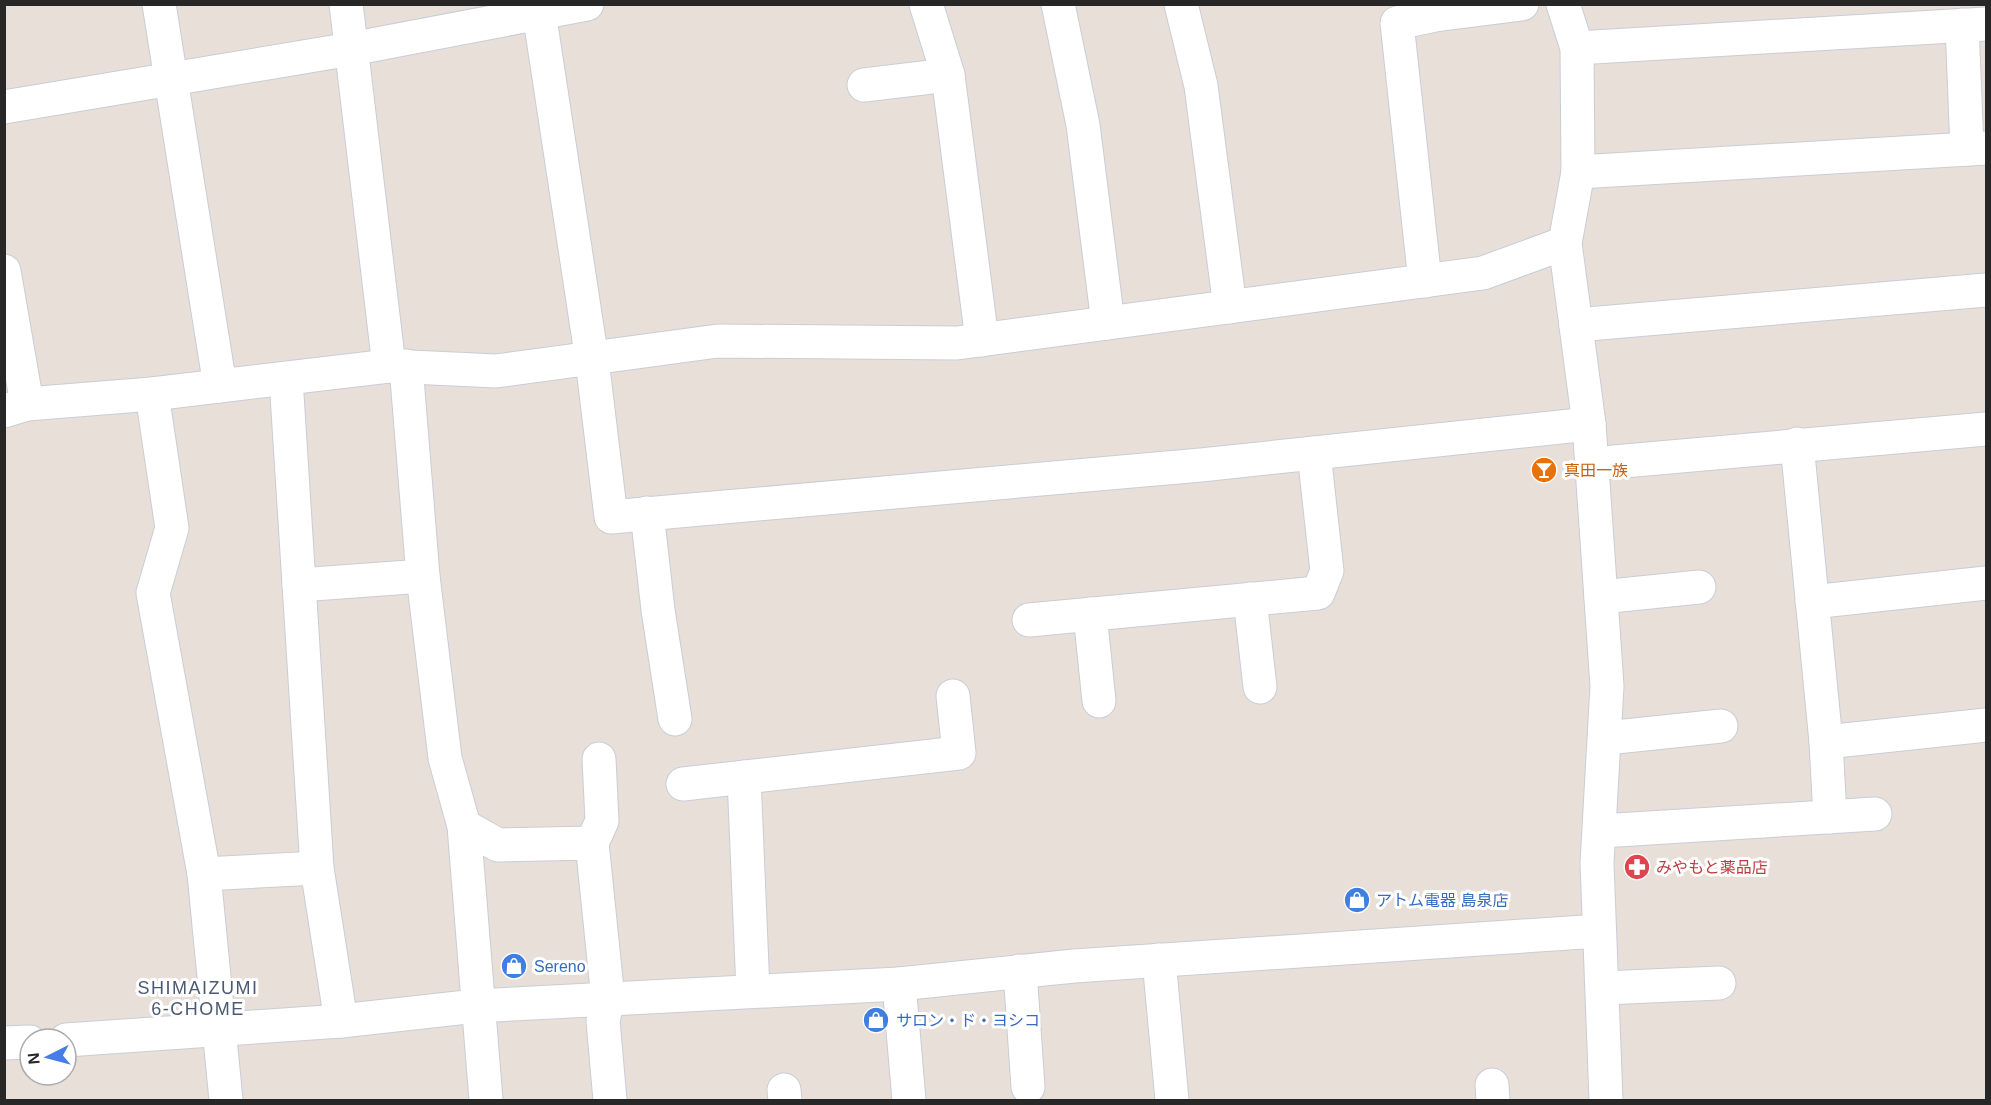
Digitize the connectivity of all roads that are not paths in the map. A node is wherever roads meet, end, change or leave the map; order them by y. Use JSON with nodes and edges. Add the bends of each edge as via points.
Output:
{"nodes":[{"id":1,"x":159,"y":4,"type":"edge"},
{"id":2,"x":346,"y":4,"type":"edge"},
{"id":3,"x":587,"y":4,"type":"edge"},
{"id":4,"x":926,"y":4,"type":"edge"},
{"id":5,"x":1058,"y":4,"type":"edge"},
{"id":6,"x":1181,"y":4,"type":"edge"},
{"id":7,"x":1522,"y":4,"type":"edge"},
{"id":8,"x":1563,"y":4,"type":"edge"},
{"id":9,"x":539,"y":12,"type":"junction"},
{"id":10,"x":1961,"y":20,"type":"edge"},
{"id":11,"x":1577,"y":48,"type":"junction"},
{"id":12,"x":351,"y":49,"type":"junction"},
{"id":13,"x":948,"y":75,"type":"junction"},
{"id":14,"x":171,"y":78,"type":"junction"},
{"id":15,"x":864,"y":85,"type":"dead end"},
{"id":16,"x":4,"y":107,"type":"edge"},
{"id":17,"x":1977,"y":148,"type":"edge"},
{"id":18,"x":1578,"y":172,"type":"junction"},
{"id":19,"x":1565,"y":243,"type":"junction"},
{"id":20,"x":4,"y":271,"type":"edge"},
{"id":21,"x":1425,"y":281,"type":"junction"},
{"id":22,"x":1986,"y":290,"type":"edge"},
{"id":23,"x":1230,"y":307,"type":"junction"},
{"id":24,"x":1108,"y":323,"type":"junction"},
{"id":25,"x":1576,"y":325,"type":"junction"},
{"id":26,"x":982,"y":340,"type":"junction"},
{"id":27,"x":592,"y":360,"type":"junction"},
{"id":28,"x":397,"y":366,"type":"junction"},
{"id":29,"x":286,"y":379,"type":"junction"},
{"id":30,"x":220,"y":386,"type":"junction"},
{"id":31,"x":152,"y":394,"type":"junction"},
{"id":32,"x":16,"y":407,"type":"edge"},
{"id":33,"x":1589,"y":424,"type":"junction"},
{"id":34,"x":1986,"y":429,"type":"edge"},
{"id":35,"x":1797,"y":444,"type":"junction"},
{"id":36,"x":1314,"y":453,"type":"junction"},
{"id":37,"x":1591,"y":465,"type":"junction"},
{"id":38,"x":647,"y":513,"type":"junction"},
{"id":39,"x":423,"y":576,"type":"junction"},
{"id":40,"x":1986,"y":583,"type":"edge"},
{"id":41,"x":299,"y":585,"type":"junction"},
{"id":42,"x":1699,"y":587,"type":"dead end"},
{"id":43,"x":1601,"y":597,"type":"junction"},
{"id":44,"x":1250,"y":599,"type":"junction"},
{"id":45,"x":1812,"y":602,"type":"junction"},
{"id":46,"x":1090,"y":614,"type":"junction"},
{"id":47,"x":1029,"y":620,"type":"dead end"},
{"id":48,"x":1260,"y":687,"type":"dead end"},
{"id":49,"x":953,"y":696,"type":"dead end"},
{"id":50,"x":1099,"y":700,"type":"dead end"},
{"id":51,"x":675,"y":719,"type":"dead end"},
{"id":52,"x":1986,"y":725,"type":"edge"},
{"id":53,"x":1721,"y":726,"type":"dead end"},
{"id":54,"x":1606,"y":738,"type":"junction"},
{"id":55,"x":1826,"y":742,"type":"junction"},
{"id":56,"x":598,"y":759,"type":"dead end"},
{"id":57,"x":744,"y":777,"type":"junction"},
{"id":58,"x":683,"y":784,"type":"dead end"},
{"id":59,"x":1875,"y":814,"type":"dead end"},
{"id":60,"x":1830,"y":817,"type":"junction"},
{"id":61,"x":464,"y":826,"type":"junction"},
{"id":62,"x":1601,"y":831,"type":"junction"},
{"id":63,"x":592,"y":843,"type":"junction"},
{"id":64,"x":317,"y":868,"type":"junction"},
{"id":65,"x":204,"y":874,"type":"junction"},
{"id":66,"x":1599,"y":931,"type":"junction"},
{"id":67,"x":1159,"y":960,"type":"junction"},
{"id":68,"x":1020,"y":971,"type":"junction"},
{"id":69,"x":1719,"y":983,"type":"dead end"},
{"id":70,"x":899,"y":984,"type":"junction"},
{"id":71,"x":1603,"y":988,"type":"junction"},
{"id":72,"x":753,"y":991,"type":"junction"},
{"id":73,"x":608,"y":999,"type":"junction"},
{"id":74,"x":476,"y":1006,"type":"junction"},
{"id":75,"x":341,"y":1021,"type":"junction"},
{"id":76,"x":220,"y":1030,"type":"junction"},
{"id":77,"x":78,"y":1039,"type":"edge"},
{"id":78,"x":1028,"y":1087,"type":"dead end"},
{"id":79,"x":226,"y":1101,"type":"edge"},
{"id":80,"x":486,"y":1101,"type":"edge"},
{"id":81,"x":610,"y":1101,"type":"edge"},
{"id":82,"x":909,"y":1101,"type":"edge"},
{"id":83,"x":1172,"y":1101,"type":"edge"},
{"id":84,"x":1606,"y":1101,"type":"edge"}],
"edges":[{"from":1,"to":14,"type":"street"},
{"from":2,"to":12,"type":"street"},
{"from":3,"to":9,"type":"street"},
{"from":4,"to":13,"type":"street"},
{"from":5,"to":24,"type":"street","via":[[1083,125]]},
{"from":6,"to":23,"type":"street","via":[[1201,86]]},
{"from":7,"to":21,"type":"street","via":[[1397,23]]},
{"from":8,"to":11,"type":"street"},
{"from":9,"to":12,"type":"street"},
{"from":9,"to":27,"type":"street"},
{"from":10,"to":11,"type":"street"},
{"from":10,"to":17,"type":"street"},
{"from":11,"to":18,"type":"street"},
{"from":12,"to":14,"type":"street"},
{"from":12,"to":28,"type":"street"},
{"from":13,"to":15,"type":"street"},
{"from":13,"to":26,"type":"street"},
{"from":14,"to":16,"type":"street"},
{"from":14,"to":30,"type":"street"},
{"from":17,"to":18,"type":"street"},
{"from":18,"to":19,"type":"street"},
{"from":19,"to":21,"type":"street","via":[[1483,273]]},
{"from":19,"to":25,"type":"street"},
{"from":20,"to":32,"type":"street"},
{"from":21,"to":23,"type":"street"},
{"from":22,"to":25,"type":"street"},
{"from":23,"to":24,"type":"street"},
{"from":24,"to":26,"type":"street"},
{"from":25,"to":33,"type":"street"},
{"from":26,"to":27,"type":"street","via":[[718,341]]},
{"from":27,"to":28,"type":"street","via":[[496,371]]},
{"from":27,"to":38,"type":"street","via":[[610,517]]},
{"from":28,"to":29,"type":"street"},
{"from":28,"to":39,"type":"street"},
{"from":29,"to":30,"type":"street"},
{"from":29,"to":41,"type":"street"},
{"from":30,"to":31,"type":"street"},
{"from":31,"to":32,"type":"street"},
{"from":31,"to":65,"type":"street","via":[[172,528],[153,593]]},
{"from":33,"to":36,"type":"street"},
{"from":33,"to":37,"type":"street"},
{"from":34,"to":35,"type":"street"},
{"from":35,"to":37,"type":"street"},
{"from":35,"to":45,"type":"street"},
{"from":36,"to":38,"type":"street"},
{"from":36,"to":44,"type":"street","via":[[1327,571],[1318,593]]},
{"from":37,"to":43,"type":"street"},
{"from":38,"to":51,"type":"street"},
{"from":39,"to":41,"type":"street"},
{"from":39,"to":61,"type":"street","via":[[445,758]]},
{"from":40,"to":45,"type":"street"},
{"from":41,"to":64,"type":"street"},
{"from":42,"to":43,"type":"street"},
{"from":43,"to":54,"type":"street"},
{"from":44,"to":46,"type":"street"},
{"from":44,"to":48,"type":"street"},
{"from":45,"to":55,"type":"street"},
{"from":46,"to":47,"type":"street"},
{"from":46,"to":50,"type":"street"},
{"from":49,"to":57,"type":"street","via":[[959,753]]},
{"from":52,"to":55,"type":"street"},
{"from":53,"to":54,"type":"street"},
{"from":54,"to":62,"type":"street"},
{"from":55,"to":60,"type":"street"},
{"from":56,"to":63,"type":"street","via":[[602,821]]},
{"from":57,"to":58,"type":"street"},
{"from":57,"to":72,"type":"street"},
{"from":59,"to":60,"type":"street"},
{"from":60,"to":62,"type":"street"},
{"from":61,"to":63,"type":"street","via":[[498,845]]},
{"from":61,"to":74,"type":"street"},
{"from":62,"to":66,"type":"street","via":[[1597,863]]},
{"from":63,"to":73,"type":"street"},
{"from":64,"to":65,"type":"street"},
{"from":64,"to":75,"type":"street"},
{"from":65,"to":76,"type":"street"},
{"from":66,"to":67,"type":"street"},
{"from":66,"to":71,"type":"street"},
{"from":67,"to":68,"type":"street"},
{"from":67,"to":83,"type":"street"},
{"from":68,"to":70,"type":"street"},
{"from":68,"to":78,"type":"street"},
{"from":69,"to":71,"type":"street"},
{"from":70,"to":72,"type":"street"},
{"from":70,"to":82,"type":"street"},
{"from":71,"to":84,"type":"street"},
{"from":72,"to":73,"type":"street"},
{"from":73,"to":74,"type":"street"},
{"from":73,"to":81,"type":"street","via":[[603,1021]]},
{"from":74,"to":75,"type":"street"},
{"from":74,"to":80,"type":"street"},
{"from":75,"to":76,"type":"street"},
{"from":76,"to":77,"type":"street"},
{"from":76,"to":79,"type":"street"}]}
